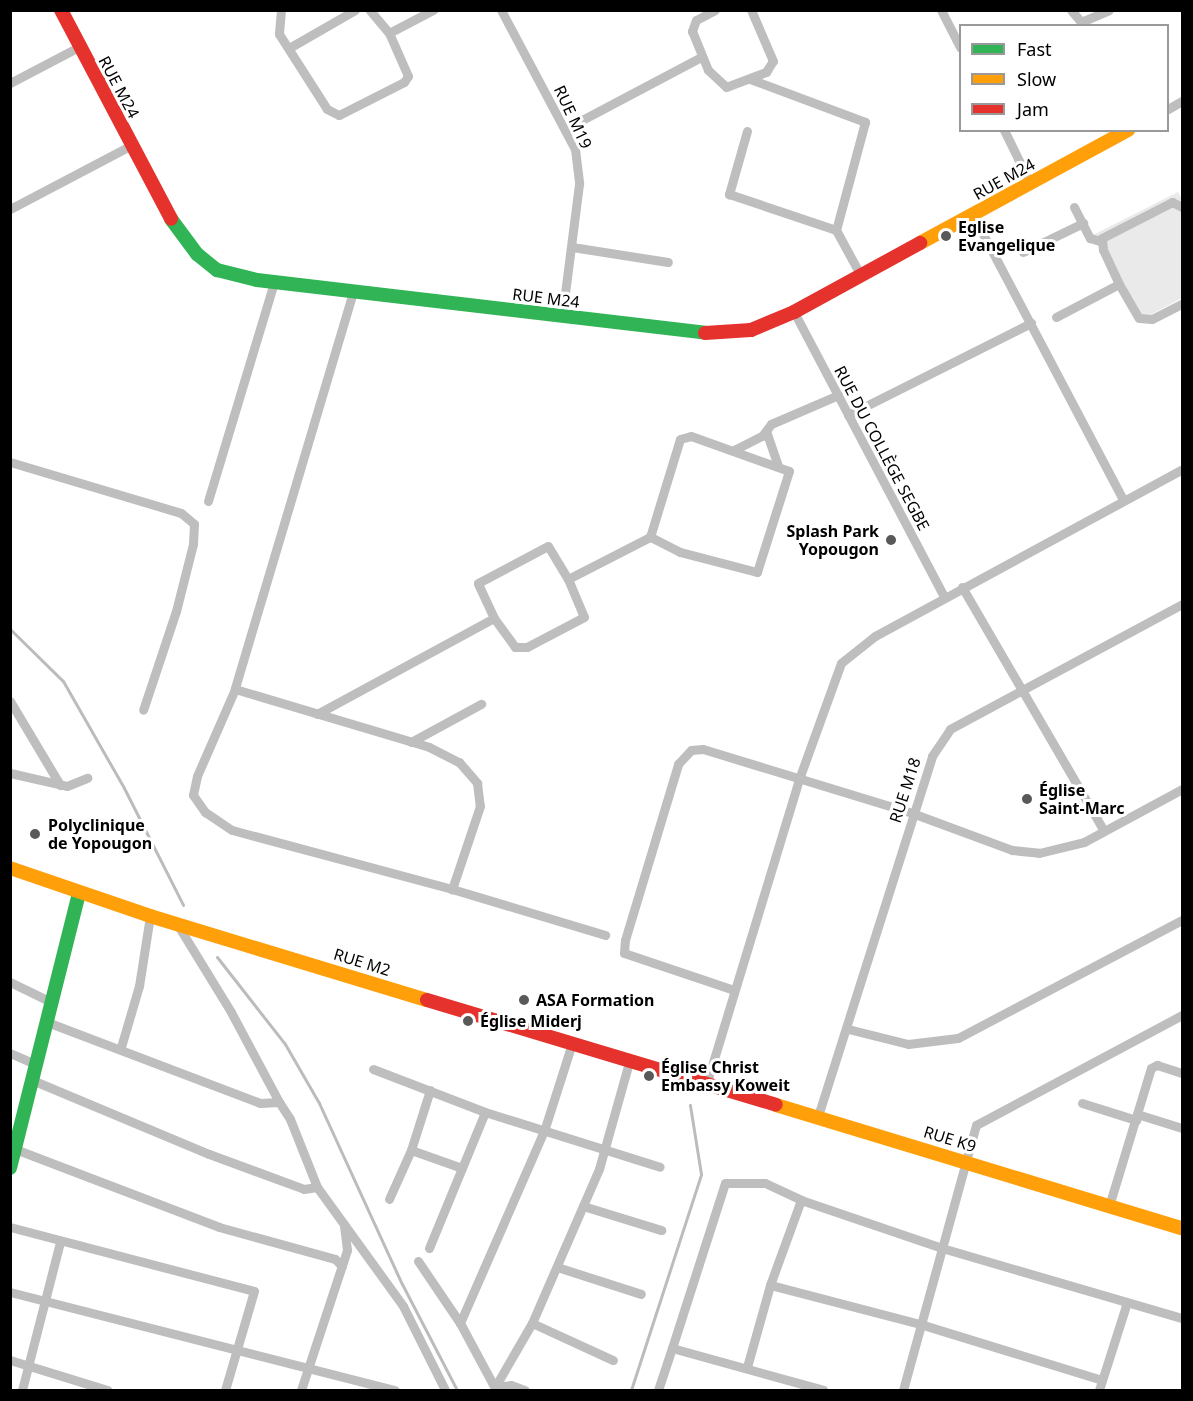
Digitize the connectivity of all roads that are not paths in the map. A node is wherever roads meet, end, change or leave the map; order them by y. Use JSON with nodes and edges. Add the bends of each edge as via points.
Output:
{"nodes":[{"id":1,"x":61,"y":10,"type":"edge"},
{"id":2,"x":281,"y":10,"type":"edge"},
{"id":3,"x":356,"y":10,"type":"edge"},
{"id":4,"x":370,"y":10,"type":"edge"},
{"id":5,"x":433,"y":10,"type":"edge"},
{"id":6,"x":501,"y":10,"type":"edge"},
{"id":7,"x":715,"y":10,"type":"edge"},
{"id":8,"x":751,"y":10,"type":"edge"},
{"id":9,"x":941,"y":10,"type":"edge"},
{"id":10,"x":1071,"y":10,"type":"edge"},
{"id":11,"x":1109,"y":10,"type":"edge"},
{"id":12,"x":389,"y":33,"type":"junction"},
{"id":13,"x":959,"y":45,"type":"edge"},
{"id":14,"x":79,"y":47,"type":"junction"},
{"id":15,"x":289,"y":48,"type":"junction"},
{"id":16,"x":701,"y":57,"type":"junction"},
{"id":17,"x":750,"y":79,"type":"junction"},
{"id":18,"x":10,"y":83,"type":"edge"},
{"id":19,"x":565,"y":129,"type":"junction"},
{"id":20,"x":747,"y":131,"type":"dead end"},
{"id":21,"x":1005,"y":132,"type":"edge"},
{"id":22,"x":1124,"y":132,"type":"edge"},
{"id":23,"x":132,"y":145,"type":"junction"},
{"id":24,"x":1030,"y":183,"type":"junction"},
{"id":25,"x":1074,"y":207,"type":"dead end"},
{"id":26,"x":1182,"y":207,"type":"edge"},
{"id":27,"x":10,"y":209,"type":"edge"},
{"id":28,"x":973,"y":215,"type":"junction"},
{"id":29,"x":1083,"y":223,"type":"junction"},
{"id":30,"x":836,"y":230,"type":"junction"},
{"id":31,"x":1100,"y":241,"type":"junction"},
{"id":32,"x":572,"y":247,"type":"junction"},
{"id":33,"x":1023,"y":252,"type":"dead end"},
{"id":34,"x":668,"y":262,"type":"dead end"},
{"id":35,"x":861,"y":276,"type":"junction"},
{"id":36,"x":274,"y":282,"type":"junction"},
{"id":37,"x":1119,"y":284,"type":"junction"},
{"id":38,"x":353,"y":292,"type":"junction"},
{"id":39,"x":1182,"y":304,"type":"edge"},
{"id":40,"x":794,"y":312,"type":"junction"},
{"id":41,"x":1056,"y":316,"type":"dead end"},
{"id":42,"x":562,"y":317,"type":"junction"},
{"id":43,"x":1031,"y":323,"type":"junction"},
{"id":44,"x":837,"y":395,"type":"junction"},
{"id":45,"x":848,"y":415,"type":"junction"},
{"id":46,"x":766,"y":431,"type":"junction"},
{"id":47,"x":734,"y":450,"type":"junction"},
{"id":48,"x":10,"y":462,"type":"edge"},
{"id":49,"x":778,"y":465,"type":"junction"},
{"id":50,"x":1182,"y":469,"type":"edge"},
{"id":51,"x":1124,"y":500,"type":"junction"},
{"id":52,"x":208,"y":501,"type":"dead end"},
{"id":53,"x":650,"y":537,"type":"junction"},
{"id":54,"x":568,"y":579,"type":"junction"},
{"id":55,"x":962,"y":587,"type":"junction"},
{"id":56,"x":944,"y":597,"type":"junction"},
{"id":57,"x":1182,"y":604,"type":"edge"},
{"id":58,"x":494,"y":618,"type":"junction"},
{"id":59,"x":235,"y":689,"type":"junction"},
{"id":60,"x":1023,"y":690,"type":"junction"},
{"id":61,"x":10,"y":701,"type":"edge"},
{"id":62,"x":481,"y":704,"type":"dead end"},
{"id":63,"x":143,"y":710,"type":"dead end"},
{"id":64,"x":317,"y":714,"type":"junction"},
{"id":65,"x":411,"y":742,"type":"junction"},
{"id":66,"x":10,"y":773,"type":"edge"},
{"id":67,"x":87,"y":778,"type":"dead end"},
{"id":68,"x":799,"y":779,"type":"junction"},
{"id":69,"x":60,"y":785,"type":"junction"},
{"id":70,"x":1182,"y":789,"type":"edge"},
{"id":71,"x":912,"y":813,"type":"junction"},
{"id":72,"x":1104,"y":831,"type":"junction"},
{"id":73,"x":10,"y":868,"type":"edge"},
{"id":74,"x":452,"y":889,"type":"junction"},
{"id":75,"x":79,"y":894,"type":"junction"},
{"id":76,"x":150,"y":916,"type":"junction"},
{"id":77,"x":1182,"y":920,"type":"edge"},
{"id":78,"x":177,"y":924,"type":"junction"},
{"id":79,"x":605,"y":935,"type":"dead end"},
{"id":80,"x":10,"y":982,"type":"edge"},
{"id":81,"x":734,"y":990,"type":"junction"},
{"id":82,"x":51,"y":1002,"type":"junction"},
{"id":83,"x":1182,"y":1015,"type":"edge"},
{"id":84,"x":47,"y":1022,"type":"junction"},
{"id":85,"x":848,"y":1029,"type":"junction"},
{"id":86,"x":572,"y":1043,"type":"junction"},
{"id":87,"x":121,"y":1047,"type":"junction"},
{"id":88,"x":10,"y":1053,"type":"edge"},
{"id":89,"x":630,"y":1059,"type":"junction"},
{"id":90,"x":34,"y":1064,"type":"junction"},
{"id":91,"x":373,"y":1069,"type":"dead end"},
{"id":92,"x":1182,"y":1072,"type":"edge"},
{"id":93,"x":32,"y":1080,"type":"junction"},
{"id":94,"x":707,"y":1082,"type":"junction"},
{"id":95,"x":430,"y":1090,"type":"junction"},
{"id":96,"x":279,"y":1102,"type":"junction"},
{"id":97,"x":1082,"y":1103,"type":"dead end"},
{"id":98,"x":485,"y":1112,"type":"junction"},
{"id":99,"x":818,"y":1116,"type":"junction"},
{"id":100,"x":1136,"y":1117,"type":"junction"},
{"id":101,"x":15,"y":1124,"type":"edge"},
{"id":102,"x":1182,"y":1128,"type":"edge"},
{"id":103,"x":544,"y":1131,"type":"junction"},
{"id":104,"x":606,"y":1148,"type":"junction"},
{"id":105,"x":15,"y":1149,"type":"junction"},
{"id":106,"x":411,"y":1150,"type":"junction"},
{"id":107,"x":966,"y":1161,"type":"junction"},
{"id":108,"x":660,"y":1167,"type":"dead end"},
{"id":109,"x":10,"y":1168,"type":"edge"},
{"id":110,"x":462,"y":1168,"type":"junction"},
{"id":111,"x":317,"y":1187,"type":"junction"},
{"id":112,"x":389,"y":1199,"type":"dead end"},
{"id":113,"x":801,"y":1200,"type":"junction"},
{"id":114,"x":584,"y":1206,"type":"junction"},
{"id":115,"x":1109,"y":1206,"type":"junction"},
{"id":116,"x":344,"y":1224,"type":"junction"},
{"id":117,"x":10,"y":1227,"type":"edge"},
{"id":118,"x":1182,"y":1228,"type":"edge"},
{"id":119,"x":662,"y":1230,"type":"dead end"},
{"id":120,"x":60,"y":1242,"type":"junction"},
{"id":121,"x":429,"y":1248,"type":"dead end"},
{"id":122,"x":942,"y":1248,"type":"junction"},
{"id":123,"x":418,"y":1261,"type":"dead end"},
{"id":124,"x":342,"y":1266,"type":"junction"},
{"id":125,"x":557,"y":1267,"type":"junction"},
{"id":126,"x":770,"y":1286,"type":"junction"},
{"id":127,"x":10,"y":1292,"type":"edge"},
{"id":128,"x":641,"y":1294,"type":"dead end"},
{"id":129,"x":44,"y":1302,"type":"junction"},
{"id":130,"x":1127,"y":1302,"type":"junction"},
{"id":131,"x":1182,"y":1318,"type":"edge"},
{"id":132,"x":460,"y":1323,"type":"junction"},
{"id":133,"x":532,"y":1323,"type":"junction"},
{"id":134,"x":920,"y":1324,"type":"junction"},
{"id":135,"x":672,"y":1348,"type":"junction"},
{"id":136,"x":236,"y":1350,"type":"junction"},
{"id":137,"x":10,"y":1360,"type":"edge"},
{"id":138,"x":613,"y":1360,"type":"dead end"},
{"id":139,"x":307,"y":1365,"type":"junction"},
{"id":140,"x":29,"y":1366,"type":"junction"},
{"id":141,"x":747,"y":1367,"type":"junction"},
{"id":142,"x":1102,"y":1380,"type":"junction"},
{"id":143,"x":496,"y":1389,"type":"edge"},
{"id":144,"x":22,"y":1390,"type":"edge"},
{"id":145,"x":107,"y":1390,"type":"edge"},
{"id":146,"x":225,"y":1390,"type":"edge"},
{"id":147,"x":301,"y":1390,"type":"edge"},
{"id":148,"x":395,"y":1390,"type":"edge"},
{"id":149,"x":445,"y":1390,"type":"edge"},
{"id":150,"x":525,"y":1390,"type":"edge"},
{"id":151,"x":658,"y":1390,"type":"edge"},
{"id":152,"x":823,"y":1390,"type":"edge"},
{"id":153,"x":903,"y":1390,"type":"edge"},
{"id":154,"x":1099,"y":1390,"type":"edge"}],
"edges":[{"from":1,"to":14,"type":"street","name":"RUE M24"},
{"from":2,"to":15,"type":"street","via":[[278,28]]},
{"from":3,"to":15,"type":"street"},
{"from":4,"to":12,"type":"street"},
{"from":5,"to":12,"type":"street"},
{"from":6,"to":19,"type":"street","name":"RUE M19"},
{"from":7,"to":16,"type":"street","via":[[693,25],[692,36]]},
{"from":8,"to":17,"type":"street","via":[[773,61],[766,72]]},
{"from":9,"to":13,"type":"street"},
{"from":10,"to":11,"type":"street","via":[[1081,22]]},
{"from":12,"to":15,"type":"street","via":[[408,71],[407,80],[339,115],[327,109]]},
{"from":14,"to":18,"type":"street"},
{"from":14,"to":23,"type":"street","name":"RUE M24"},
{"from":16,"to":17,"type":"street","via":[[714,78],[726,87]]},
{"from":16,"to":19,"type":"street"},
{"from":17,"to":30,"type":"street","via":[[864,122]]},
{"from":19,"to":32,"type":"street","name":"RUE M19","via":[[575,149],[579,184]]},
{"from":20,"to":30,"type":"street","via":[[729,194]]},
{"from":21,"to":24,"type":"street"},
{"from":22,"to":24,"type":"street","name":"RUE M24"},
{"from":23,"to":27,"type":"street"},
{"from":23,"to":36,"type":"street","name":"RUE M24","via":[[169,216],[197,254],[230,275]]},
{"from":24,"to":28,"type":"street","name":"RUE M24"},
{"from":25,"to":29,"type":"street"},
{"from":26,"to":31,"type":"street","via":[[1172,202]]},
{"from":28,"to":35,"type":"street","name":"RUE M24"},
{"from":28,"to":43,"type":"street"},
{"from":29,"to":31,"type":"street","via":[[1091,239]]},
{"from":29,"to":33,"type":"street"},
{"from":30,"to":35,"type":"street"},
{"from":31,"to":37,"type":"street"},
{"from":32,"to":34,"type":"street"},
{"from":32,"to":42,"type":"street","name":"RUE M19"},
{"from":35,"to":40,"type":"street","name":"RUE M24"},
{"from":36,"to":38,"type":"street","name":"RUE M24"},
{"from":36,"to":52,"type":"street"},
{"from":37,"to":39,"type":"street","via":[[1139,318],[1152,319]]},
{"from":37,"to":41,"type":"street"},
{"from":38,"to":42,"type":"street","name":"RUE M24"},
{"from":38,"to":59,"type":"street"},
{"from":40,"to":42,"type":"street","name":"RUE M24","via":[[733,334]]},
{"from":40,"to":44,"type":"street","name":"RUE DU COLLÈGE SEGBE"},
{"from":43,"to":45,"type":"street"},
{"from":43,"to":51,"type":"street"},
{"from":44,"to":45,"type":"street","name":"RUE DU COLLÈGE SEGBE"},
{"from":44,"to":46,"type":"street","via":[[771,424]]},
{"from":45,"to":56,"type":"street","name":"RUE DU COLLÈGE SEGBE"},
{"from":46,"to":47,"type":"street"},
{"from":46,"to":49,"type":"street"},
{"from":47,"to":49,"type":"street"},
{"from":47,"to":53,"type":"street","via":[[691,436],[680,439]]},
{"from":48,"to":63,"type":"street","via":[[180,513],[194,524],[193,544],[176,611]]},
{"from":49,"to":53,"type":"street","via":[[787,468],[788,474],[757,572],[680,552]]},
{"from":50,"to":51,"type":"street"},
{"from":51,"to":55,"type":"street"},
{"from":53,"to":54,"type":"street"},
{"from":54,"to":58,"type":"street","via":[[585,614],[582,620],[521,648],[510,645]]},
{"from":54,"to":58,"type":"street","via":[[548,546],[480,581],[478,589]]},
{"from":55,"to":56,"type":"street"},
{"from":55,"to":60,"type":"street"},
{"from":56,"to":68,"type":"street","via":[[875,636],[841,663]]},
{"from":57,"to":60,"type":"street","name":"RUE M18"},
{"from":58,"to":64,"type":"street"},
{"from":59,"to":64,"type":"street"},
{"from":59,"to":74,"type":"street","via":[[194,785],[193,795],[206,812],[232,830]]},
{"from":60,"to":71,"type":"street","name":"RUE M18","via":[[950,729],[932,756]]},
{"from":60,"to":72,"type":"street"},
{"from":61,"to":69,"type":"street"},
{"from":62,"to":65,"type":"street"},
{"from":64,"to":65,"type":"street"},
{"from":65,"to":74,"type":"street","via":[[459,762],[477,783],[480,806]]},
{"from":66,"to":69,"type":"street"},
{"from":67,"to":69,"type":"street"},
{"from":68,"to":71,"type":"street"},
{"from":68,"to":81,"type":"street"},
{"from":68,"to":81,"type":"street","via":[[703,749],[691,750],[678,764],[624,953]]},
{"from":70,"to":72,"type":"street"},
{"from":71,"to":72,"type":"street","via":[[1012,850],[1039,853],[1084,842]]},
{"from":71,"to":85,"type":"street","name":"RUE M18"},
{"from":73,"to":75,"type":"street","name":"RUE M2"},
{"from":74,"to":79,"type":"street"},
{"from":75,"to":76,"type":"street","name":"RUE M2"},
{"from":75,"to":82,"type":"street"},
{"from":76,"to":78,"type":"street","name":"RUE M2"},
{"from":76,"to":87,"type":"street","via":[[139,986]]},
{"from":77,"to":85,"type":"street","via":[[958,1038],[908,1044]]},
{"from":78,"to":86,"type":"street","name":"RUE M2"},
{"from":78,"to":96,"type":"street","via":[[231,1012]]},
{"from":80,"to":82,"type":"street"},
{"from":81,"to":94,"type":"street"},
{"from":82,"to":84,"type":"street"},
{"from":83,"to":107,"type":"street","via":[[976,1125]]},
{"from":84,"to":87,"type":"street"},
{"from":84,"to":90,"type":"street"},
{"from":85,"to":99,"type":"street","name":"RUE M18"},
{"from":86,"to":89,"type":"street","name":"RUE M2"},
{"from":86,"to":103,"type":"street"},
{"from":87,"to":96,"type":"street","via":[[260,1103]]},
{"from":88,"to":90,"type":"street"},
{"from":89,"to":94,"type":"street","name":"RUE M2"},
{"from":89,"to":104,"type":"street"},
{"from":90,"to":93,"type":"street"},
{"from":91,"to":95,"type":"street"},
{"from":92,"to":100,"type":"street","via":[[1153,1066]]},
{"from":93,"to":101,"type":"street"},
{"from":93,"to":111,"type":"street","via":[[220,1158],[304,1189]]},
{"from":94,"to":99,"type":"street","name":"RUE K9"},
{"from":95,"to":98,"type":"street"},
{"from":95,"to":106,"type":"street"},
{"from":96,"to":111,"type":"street","via":[[290,1119]]},
{"from":97,"to":100,"type":"street"},
{"from":98,"to":103,"type":"street"},
{"from":98,"to":110,"type":"street"},
{"from":99,"to":107,"type":"street","name":"RUE K9"},
{"from":100,"to":102,"type":"street"},
{"from":100,"to":115,"type":"street"},
{"from":101,"to":105,"type":"street"},
{"from":103,"to":104,"type":"street"},
{"from":103,"to":132,"type":"street"},
{"from":104,"to":108,"type":"street"},
{"from":104,"to":114,"type":"street"},
{"from":105,"to":109,"type":"street"},
{"from":105,"to":124,"type":"street","via":[[219,1227],[335,1259]]},
{"from":106,"to":110,"type":"street"},
{"from":106,"to":112,"type":"street"},
{"from":107,"to":115,"type":"street","name":"RUE K9"},
{"from":107,"to":122,"type":"street"},
{"from":110,"to":121,"type":"street"},
{"from":111,"to":116,"type":"street"},
{"from":113,"to":122,"type":"street"},
{"from":113,"to":126,"type":"street"},
{"from":113,"to":135,"type":"street","via":[[765,1183],[725,1183]]},
{"from":114,"to":119,"type":"street"},
{"from":114,"to":125,"type":"street"},
{"from":115,"to":118,"type":"street","name":"RUE K9"},
{"from":116,"to":124,"type":"street","via":[[347,1250]]},
{"from":116,"to":149,"type":"street","via":[[404,1306]]},
{"from":117,"to":120,"type":"street"},
{"from":120,"to":129,"type":"street"},
{"from":120,"to":136,"type":"street","via":[[252,1290]]},
{"from":122,"to":130,"type":"street"},
{"from":122,"to":134,"type":"street"},
{"from":123,"to":132,"type":"street"},
{"from":124,"to":139,"type":"street"},
{"from":125,"to":128,"type":"street"},
{"from":125,"to":133,"type":"street"},
{"from":126,"to":134,"type":"street"},
{"from":126,"to":141,"type":"street"},
{"from":127,"to":129,"type":"street"},
{"from":129,"to":136,"type":"street"},
{"from":129,"to":140,"type":"street"},
{"from":130,"to":131,"type":"street"},
{"from":130,"to":142,"type":"street"},
{"from":132,"to":143,"type":"street"},
{"from":133,"to":138,"type":"street"},
{"from":133,"to":143,"type":"street"},
{"from":134,"to":142,"type":"street"},
{"from":134,"to":153,"type":"street"},
{"from":135,"to":141,"type":"street"},
{"from":135,"to":151,"type":"street"},
{"from":136,"to":139,"type":"street"},
{"from":136,"to":146,"type":"street"},
{"from":137,"to":140,"type":"street"},
{"from":139,"to":147,"type":"street"},
{"from":139,"to":148,"type":"street"},
{"from":140,"to":144,"type":"street"},
{"from":140,"to":145,"type":"street"},
{"from":141,"to":152,"type":"street"},
{"from":142,"to":154,"type":"street"},
{"from":143,"to":150,"type":"street","via":[[511,1385]]}]}
